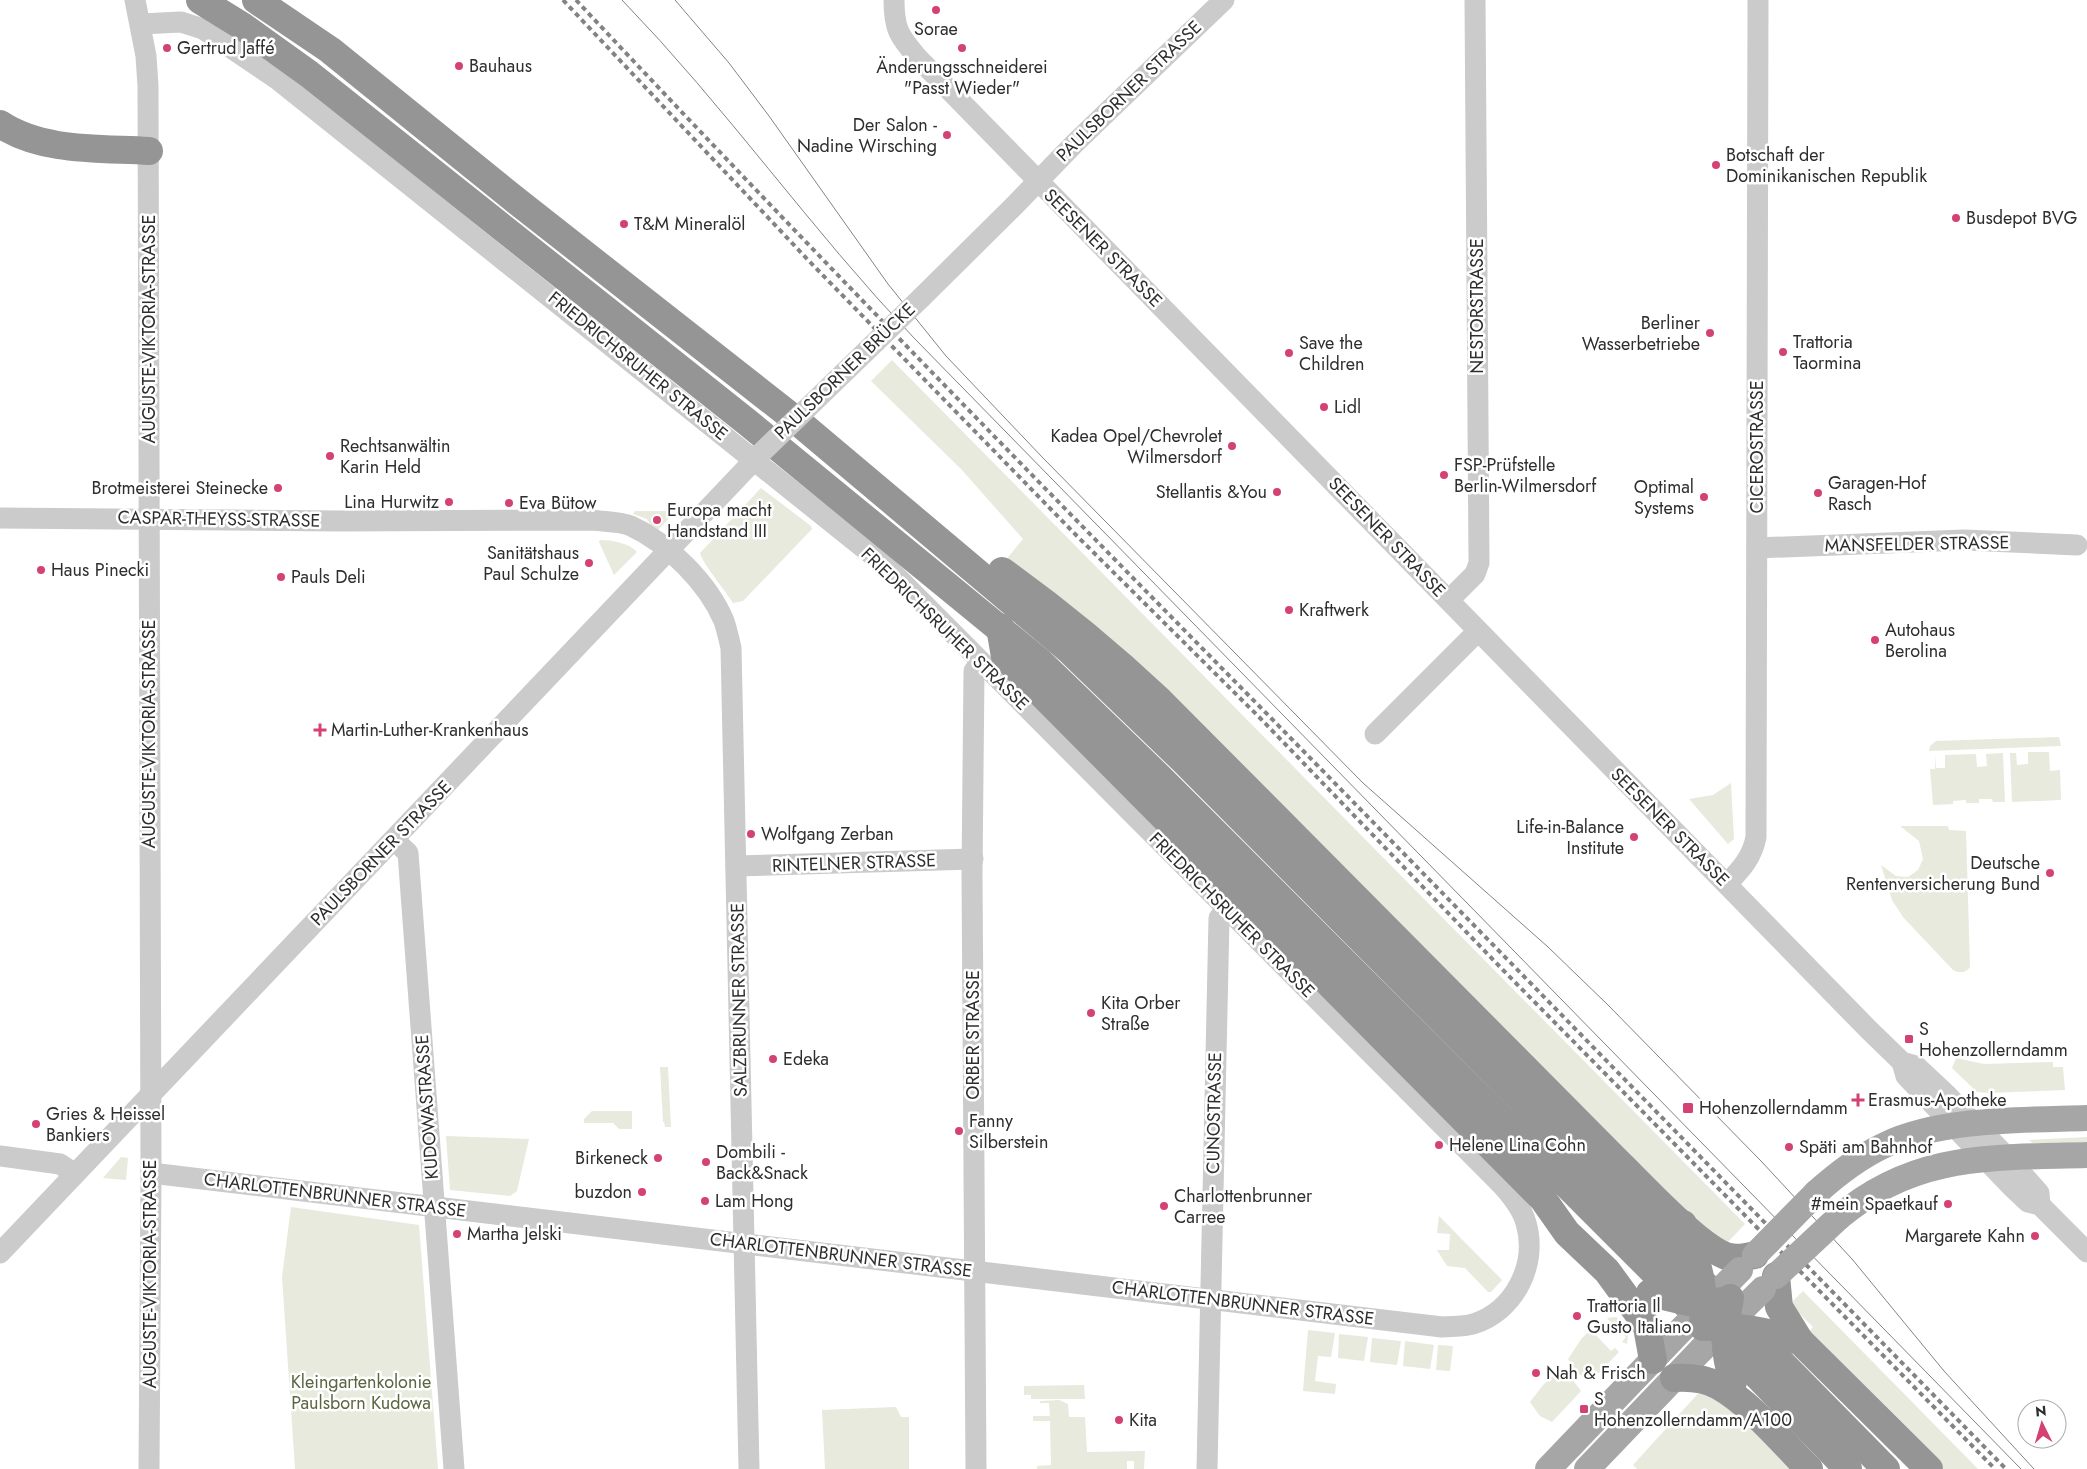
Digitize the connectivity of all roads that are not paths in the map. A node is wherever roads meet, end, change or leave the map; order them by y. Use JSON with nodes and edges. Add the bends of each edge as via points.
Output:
{"nodes":[{"id":1,"x":135,"y":0,"type":"edge"},
{"id":2,"x":200,"y":0,"type":"edge"},
{"id":3,"x":256,"y":0,"type":"edge"},
{"id":4,"x":894,"y":0,"type":"edge"},
{"id":5,"x":1224,"y":0,"type":"edge"},
{"id":6,"x":1475,"y":0,"type":"edge"},
{"id":7,"x":1758,"y":0,"type":"edge"},
{"id":8,"x":141,"y":24,"type":"junction"},
{"id":9,"x":0,"y":124,"type":"edge"},
{"id":10,"x":149,"y":151,"type":"junction"},
{"id":11,"x":1037,"y":182,"type":"junction"},
{"id":12,"x":930,"y":290,"type":"joint"},
{"id":13,"x":758,"y":456,"type":"junction"},
{"id":14,"x":0,"y":518,"type":"edge"},
{"id":15,"x":148,"y":518,"type":"junction"},
{"id":16,"x":2077,"y":545,"type":"dead end"},
{"id":17,"x":1758,"y":548,"type":"junction"},
{"id":18,"x":670,"y":550,"type":"junction"},
{"id":19,"x":959,"y":555,"type":"junction"},
{"id":20,"x":1449,"y":600,"type":"junction"},
{"id":21,"x":1000,"y":627,"type":"junction"},
{"id":22,"x":1478,"y":631,"type":"junction"},
{"id":23,"x":981,"y":663,"type":"junction"},
{"id":24,"x":1375,"y":734,"type":"dead end"},
{"id":25,"x":394,"y":840,"type":"junction"},
{"id":26,"x":972,"y":859,"type":"junction"},
{"id":27,"x":736,"y":866,"type":"junction"},
{"id":28,"x":1726,"y":884,"type":"junction"},
{"id":29,"x":1227,"y":909,"type":"junction"},
{"id":30,"x":150,"y":1097,"type":"junction"},
{"id":31,"x":2087,"y":1118,"type":"edge"},
{"id":32,"x":1964,"y":1125,"type":"junction"},
{"id":33,"x":2087,"y":1155,"type":"edge"},
{"id":34,"x":0,"y":1156,"type":"edge"},
{"id":35,"x":1996,"y":1158,"type":"junction"},
{"id":36,"x":151,"y":1173,"type":"junction"},
{"id":37,"x":75,"y":1174,"type":"junction"},
{"id":38,"x":434,"y":1206,"type":"junction"},
{"id":39,"x":1683,"y":1224,"type":"junction"},
{"id":40,"x":744,"y":1244,"type":"junction"},
{"id":41,"x":2087,"y":1252,"type":"edge"},
{"id":42,"x":0,"y":1253,"type":"edge"},
{"id":43,"x":1748,"y":1262,"type":"junction"},
{"id":44,"x":974,"y":1271,"type":"junction"},
{"id":45,"x":1607,"y":1272,"type":"junction"},
{"id":46,"x":1770,"y":1282,"type":"junction"},
{"id":47,"x":1518,"y":1288,"type":"joint"},
{"id":48,"x":1730,"y":1298,"type":"junction"},
{"id":49,"x":1210,"y":1299,"type":"junction"},
{"id":50,"x":1703,"y":1327,"type":"junction"},
{"id":51,"x":1800,"y":1341,"type":"junction"},
{"id":52,"x":1653,"y":1360,"type":"junction"},
{"id":53,"x":1674,"y":1378,"type":"junction"},
{"id":54,"x":1737,"y":1392,"type":"junction"},
{"id":55,"x":149,"y":1469,"type":"edge"},
{"id":56,"x":454,"y":1469,"type":"edge"},
{"id":57,"x":749,"y":1469,"type":"edge"},
{"id":58,"x":976,"y":1469,"type":"edge"},
{"id":59,"x":1208,"y":1469,"type":"edge"},
{"id":60,"x":1548,"y":1469,"type":"edge"},
{"id":61,"x":1587,"y":1469,"type":"edge"},
{"id":62,"x":1809,"y":1469,"type":"edge"},
{"id":63,"x":1848,"y":1469,"type":"edge"},
{"id":64,"x":1886,"y":1469,"type":"edge"},
{"id":65,"x":1929,"y":1469,"type":"edge"}],
"edges":[{"from":1,"to":8,"type":"street","name":"AUGUSTE-VIKTORIA-STRASSE"},
{"from":2,"to":21,"type":"highway","via":[[309,74]]},
{"from":3,"to":19,"type":"highway","via":[[330,50],[798,421]]},
{"from":4,"to":11,"type":"street","name":"SEESENER STRASSE","via":[[900,38]]},
{"from":5,"to":11,"type":"street","name":"PAULSBORNER STRASSE"},
{"from":6,"to":20,"type":"street","name":"NESTORSTRASSE","via":[[1479,563],[1475,574]]},
{"from":7,"to":17,"type":"street","name":"CICEROSTRASSE"},
{"from":8,"to":10,"type":"street","name":"AUGUSTE-VIKTORIA-STRASSE","via":[[148,86]]},
{"from":8,"to":13,"type":"street","name":"FRIEDRICHSRUHER STRASSE","via":[[180,22],[203,29],[278,79]]},
{"from":9,"to":10,"type":"highway","via":[[34,140],[50,143]]},
{"from":10,"to":15,"type":"street","name":"AUGUSTE-VIKTORIA-STRASSE"},
{"from":11,"to":12,"type":"street","name":"PAULSBORNER STRASSE"},
{"from":11,"to":20,"type":"street","name":"SEESENER STRASSE"},
{"from":12,"to":13,"type":"street","name":"PAULSBORNER BRÜCKE","bridge":true},
{"from":13,"to":18,"type":"street","name":"PAULSBORNER STRASSE"},
{"from":13,"to":23,"type":"street","name":"FRIEDRICHSRUHER STRASSE","via":[[885,565]]},
{"from":14,"to":15,"type":"street","name":"CASPAR-THEYSS-STRASSE"},
{"from":15,"to":18,"type":"street","name":"CASPAR-THEYSS-STRASSE","via":[[592,520],[629,525]]},
{"from":15,"to":30,"type":"street","name":"AUGUSTE-VIKTORIA-STRASSE"},
{"from":16,"to":17,"type":"street","name":"MANSFELDER STRASSE","via":[[1964,540]]},
{"from":17,"to":28,"type":"street","name":"CICEROSTRASSE","via":[[1756,837],[1753,851],[1744,866]]},
{"from":18,"to":25,"type":"street","name":"PAULSBORNER STRASSE"},
{"from":18,"to":27,"type":"street","name":"SALZBRUNNER STRASSE","via":[[711,598],[724,622],[731,648]]},
{"from":19,"to":39,"type":"highway","via":[[992,564],[1118,661]]},
{"from":19,"to":64,"type":"highway","via":[[1068,649],[1183,760]]},
{"from":20,"to":22,"type":"street","name":"SEESENER STRASSE"},
{"from":21,"to":45,"type":"highway","via":[[1004,657],[1543,1199],[1567,1233]]},
{"from":21,"to":63,"type":"highway","via":[[1040,661],[1160,778]]},
{"from":22,"to":24,"type":"street"},
{"from":22,"to":28,"type":"street","name":"SEESENER STRASSE"},
{"from":23,"to":26,"type":"street","name":"ORBER STRASSE","via":[[974,671]]},
{"from":23,"to":29,"type":"street","name":"FRIEDRICHSRUHER STRASSE"},
{"from":25,"to":30,"type":"street","name":"PAULSBORNER STRASSE"},
{"from":25,"to":38,"type":"street","name":"KUDOWASTRASSE","via":[[408,853]]},
{"from":26,"to":27,"type":"street","name":"RINTELNER STRASSE"},
{"from":26,"to":44,"type":"street","name":"ORBER STRASSE"},
{"from":27,"to":40,"type":"street","name":"SALZBRUNNER STRASSE"},
{"from":28,"to":32,"type":"street","name":"SEESENER STRASSE","via":[[1902,1062],[1906,1076]]},
{"from":29,"to":47,"type":"street","name":"FRIEDRICHSRUHER STRASSE","via":[[1513,1197],[1526,1221],[1529,1247]]},
{"from":29,"to":49,"type":"street","name":"CUNOSTRASSE","via":[[1218,918]]},
{"from":30,"to":36,"type":"street","name":"AUGUSTE-VIKTORIA-STRASSE"},
{"from":30,"to":37,"type":"street","name":"PAULSBORNER STRASSE"},
{"from":31,"to":32,"type":"main road"},
{"from":32,"to":35,"type":"street","name":"SEESENER STRASSE"},
{"from":32,"to":43,"type":"main road","bridge":true,"via":[[1920,1133],[1886,1144],[1846,1167]]},
{"from":33,"to":35,"type":"main road"},
{"from":34,"to":37,"type":"street","via":[[60,1164]]},
{"from":35,"to":41,"type":"street","name":"SEESENER STRASSE","via":[[2038,1193],[2040,1205]]},
{"from":35,"to":46,"type":"main road","bridge":true,"via":[[1943,1164],[1910,1175],[1867,1196],[1838,1218]]},
{"from":36,"to":38,"type":"street","name":"CHARLOTTENBRUNNER STRASSE"},
{"from":36,"to":55,"type":"street","name":"AUGUSTE-VIKTORIA-STRASSE"},
{"from":37,"to":42,"type":"street","name":"PAULSBORNER STRASSE"},
{"from":38,"to":40,"type":"street","name":"CHARLOTTENBRUNNER STRASSE"},
{"from":38,"to":56,"type":"street","name":"KUDOWASTRASSE"},
{"from":39,"to":43,"type":"highway","via":[[1713,1248]]},
{"from":39,"to":50,"type":"highway","bridge":true,"via":[[1695,1258]]},
{"from":40,"to":44,"type":"street","name":"CHARLOTTENBRUNNER STRASSE"},
{"from":40,"to":57,"type":"street","name":"SALZBRUNNER STRASSE"},
{"from":43,"to":48,"type":"highway","bridge":true},
{"from":43,"to":50,"type":"main road","bridge":true},
{"from":44,"to":49,"type":"street","name":"CHARLOTTENBRUNNER STRASSE"},
{"from":44,"to":58,"type":"street","name":"ORBER STRASSE"},
{"from":45,"to":50,"type":"highway","bridge":true,"via":[[1650,1293]]},
{"from":45,"to":52,"type":"highway","via":[[1647,1327]]},
{"from":46,"to":48,"type":"highway"},
{"from":46,"to":50,"type":"main road","bridge":true},
{"from":46,"to":51,"type":"highway","via":[[1779,1307]]},
{"from":47,"to":49,"type":"street","name":"CHARLOTTENBRUNNER STRASSE","via":[[1496,1312],[1471,1325],[1442,1327]]},
{"from":48,"to":50,"type":"highway","bridge":true},
{"from":49,"to":59,"type":"street","name":"CUNOSTRASSE"},
{"from":50,"to":51,"type":"highway","bridge":true,"via":[[1767,1332]]},
{"from":50,"to":52,"type":"main road"},
{"from":50,"to":53,"type":"main road"},
{"from":50,"to":54,"type":"highway","bridge":true,"via":[[1725,1350]]},
{"from":51,"to":65,"type":"highway"},
{"from":52,"to":60,"type":"main road"},
{"from":53,"to":54,"type":"highway","via":[[1692,1377]]},
{"from":53,"to":61,"type":"main road"},
{"from":54,"to":62,"type":"highway"}]}
